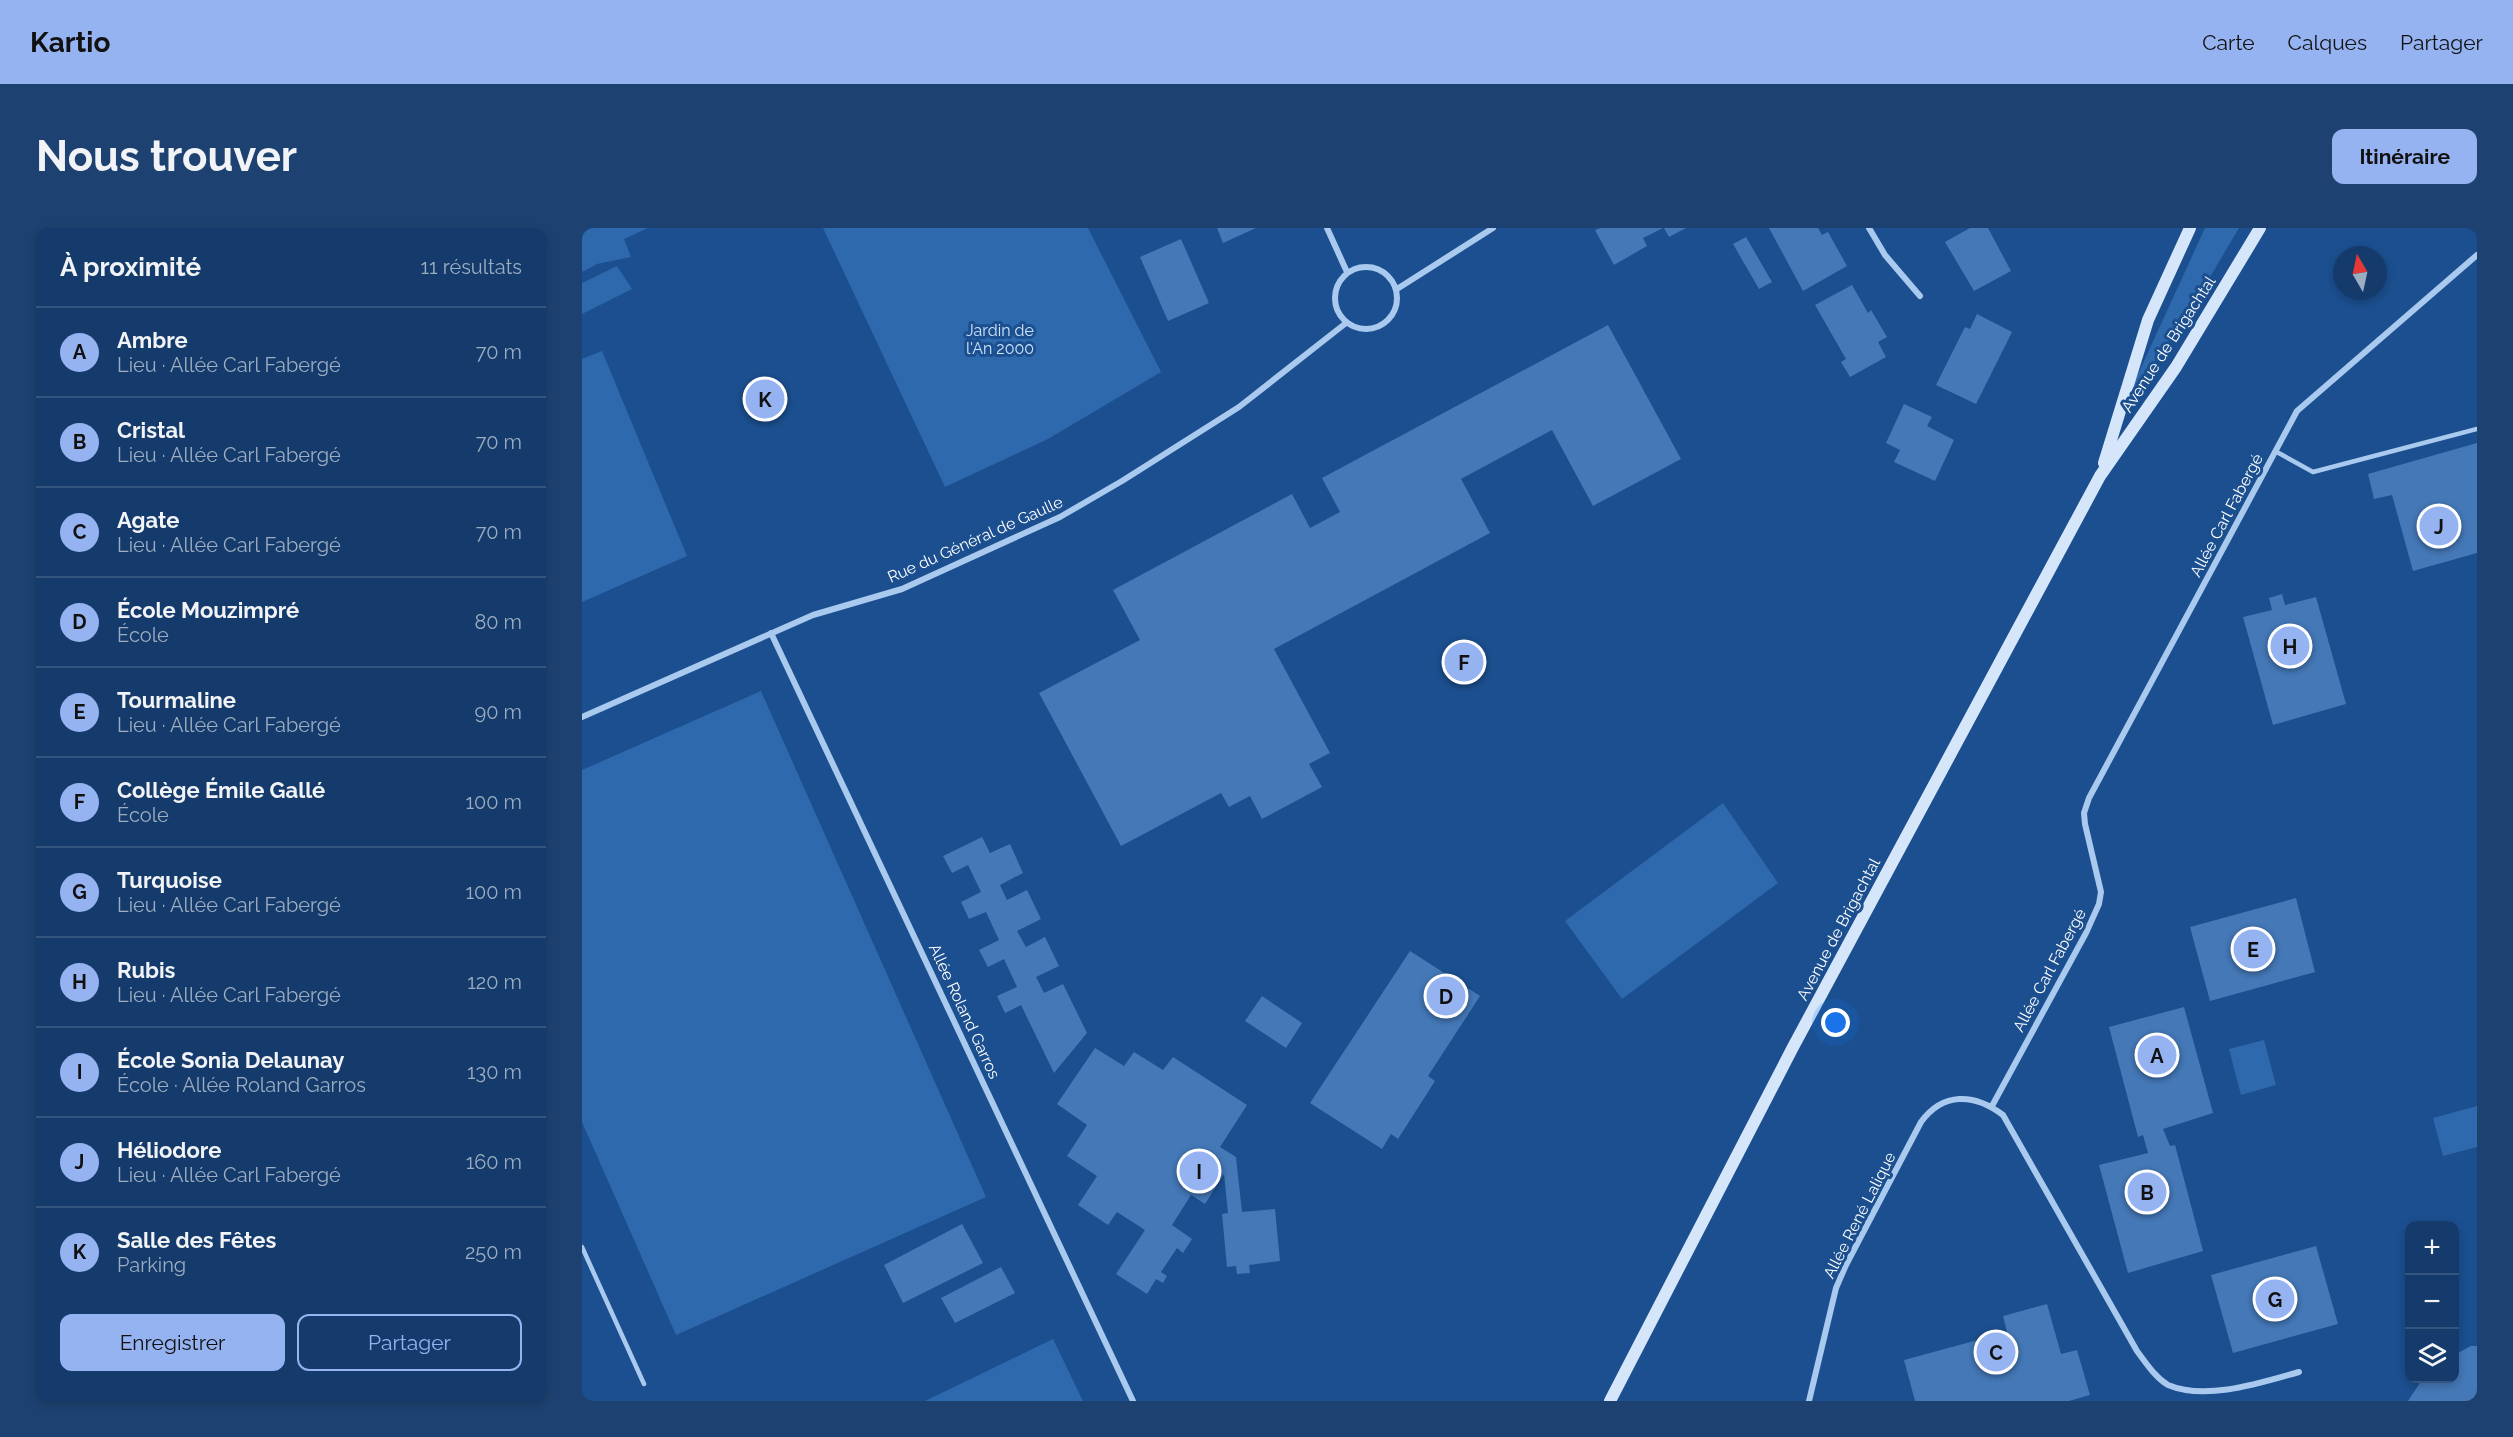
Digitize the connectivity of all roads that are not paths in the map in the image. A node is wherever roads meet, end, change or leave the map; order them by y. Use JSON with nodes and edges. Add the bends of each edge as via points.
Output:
{"nodes":[{"id":1,"x":1327,"y":228,"type":"edge"},
{"id":2,"x":1493,"y":228,"type":"edge"},
{"id":3,"x":1869,"y":228,"type":"edge"},
{"id":4,"x":2190,"y":228,"type":"edge"},
{"id":5,"x":2260,"y":228,"type":"edge"},
{"id":6,"x":2477,"y":255,"type":"edge"},
{"id":7,"x":1347,"y":272,"type":"junction"},
{"id":8,"x":1396,"y":289,"type":"junction"},
{"id":9,"x":1920,"y":296,"type":"dead end"},
{"id":10,"x":1346,"y":323,"type":"junction"},
{"id":11,"x":2477,"y":429,"type":"edge"},
{"id":12,"x":2276,"y":451,"type":"junction"},
{"id":13,"x":2100,"y":476,"type":"junction"},
{"id":14,"x":771,"y":633,"type":"junction"},
{"id":15,"x":582,"y":717,"type":"edge"},
{"id":16,"x":1992,"y":1106,"type":"junction"},
{"id":17,"x":582,"y":1247,"type":"edge"},
{"id":18,"x":2299,"y":1372,"type":"dead end"},
{"id":19,"x":644,"y":1384,"type":"dead end"},
{"id":20,"x":1133,"y":1401,"type":"edge"},
{"id":21,"x":1610,"y":1401,"type":"edge"},
{"id":22,"x":1809,"y":1401,"type":"edge"}],
"edges":[{"from":1,"to":7,"type":"street"},
{"from":2,"to":8,"type":"street"},
{"from":3,"to":9,"type":"street","via":[[1885,255]]},
{"from":4,"to":13,"type":"main road","name":"Avenue de Brigachtal","via":[[2148,320]]},
{"from":5,"to":13,"type":"main road","name":"Avenue de Brigachtal","via":[[2176,367]]},
{"from":6,"to":12,"type":"street","name":"Allée Carl Fabergé","via":[[2297,411]]},
{"from":7,"to":8,"type":"street","via":[[1365,266],[1383,271]]},
{"from":7,"to":10,"type":"street","via":[[1335,288],[1335,307]]},
{"from":8,"to":10,"type":"street","via":[[1397,306],[1385,324],[1365,330]]},
{"from":10,"to":14,"type":"street","name":"Rue du Général de Gaulle","via":[[1239,407],[1060,517],[902,589],[813,615]]},
{"from":11,"to":12,"type":"lane","via":[[2313,472]]},
{"from":12,"to":16,"type":"street","name":"Allée Carl Fabergé","via":[[2089,798],[2085,824],[2101,892],[2099,904]]},
{"from":13,"to":21,"type":"main road","name":"Avenue de Brigachtal","via":[[1798,1039]]},
{"from":14,"to":15,"type":"street","name":"Rue du Général de Gaulle"},
{"from":14,"to":20,"type":"street","name":"Allée Roland Garros"},
{"from":16,"to":18,"type":"street","via":[[2010,1125],[2137,1351],[2167,1385],[2198,1394],[2217,1394]]},
{"from":16,"to":22,"type":"street","name":"Allée René Lalique","via":[[1950,1099],[1937,1105],[1921,1122],[1836,1288]]},
{"from":17,"to":19,"type":"lane"}]}
